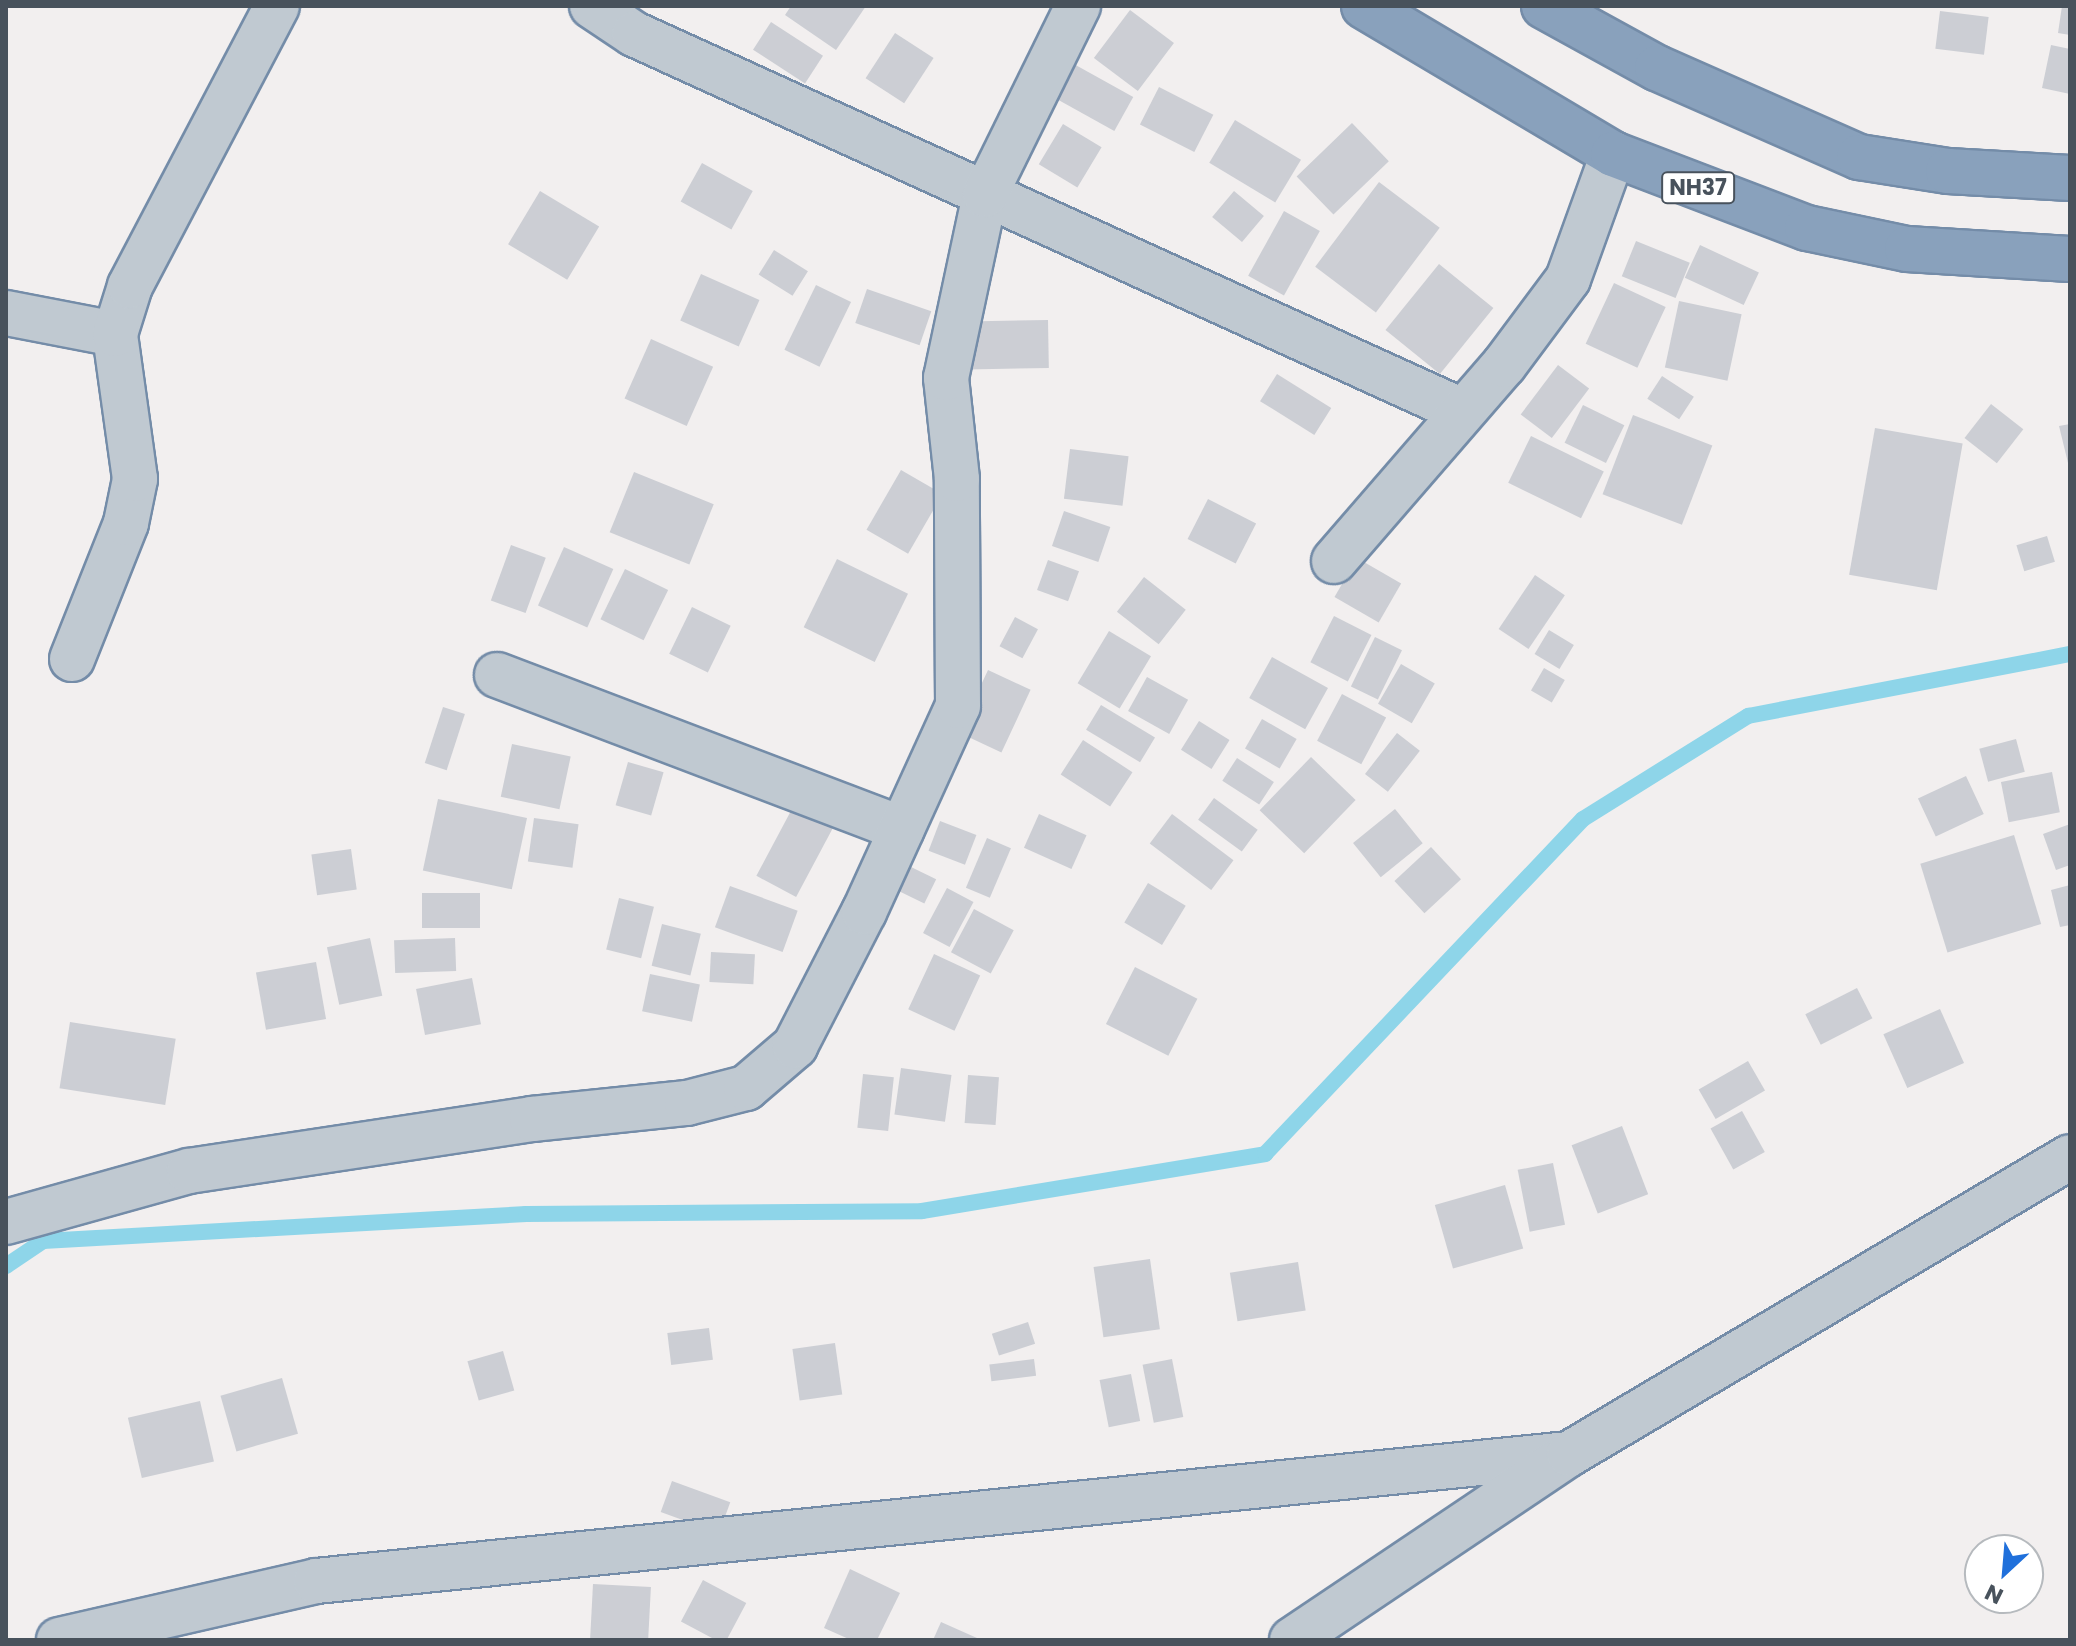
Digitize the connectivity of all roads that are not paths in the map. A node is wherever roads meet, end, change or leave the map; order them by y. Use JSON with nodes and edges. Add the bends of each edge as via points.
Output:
{"nodes":[{"id":1,"x":277,"y":6,"type":"edge"},
{"id":2,"x":592,"y":6,"type":"edge"},
{"id":3,"x":1078,"y":6,"type":"edge"},
{"id":4,"x":1364,"y":6,"type":"edge"},
{"id":5,"x":1544,"y":6,"type":"edge"},
{"id":6,"x":1613,"y":154,"type":"junction"},
{"id":7,"x":2070,"y":178,"type":"edge"},
{"id":8,"x":985,"y":195,"type":"junction"},
{"id":9,"x":2070,"y":259,"type":"edge"},
{"id":10,"x":6,"y":313,"type":"edge"},
{"id":11,"x":115,"y":334,"type":"junction"},
{"id":12,"x":1462,"y":411,"type":"junction"},
{"id":13,"x":1334,"y":561,"type":"dead end"},
{"id":14,"x":72,"y":659,"type":"dead end"},
{"id":15,"x":497,"y":675,"type":"dead end"},
{"id":16,"x":902,"y":829,"type":"junction"},
{"id":17,"x":2070,"y":1157,"type":"edge"},
{"id":18,"x":6,"y":1222,"type":"edge"},
{"id":19,"x":1569,"y":1454,"type":"junction"},
{"id":20,"x":59,"y":1640,"type":"edge"},
{"id":21,"x":1292,"y":1640,"type":"edge"}],
"edges":[{"from":1,"to":11,"type":"street","via":[[130,286]]},
{"from":2,"to":8,"type":"street","via":[[634,34]]},
{"from":3,"to":8,"type":"street"},
{"from":4,"to":6,"type":"highway","number":"NH37"},
{"from":5,"to":7,"type":"highway","via":[[1657,68],[1859,157],[1948,171]]},
{"from":6,"to":9,"type":"highway","number":"NH37","via":[[1807,228],[1907,249]]},
{"from":6,"to":12,"type":"street","via":[[1568,279]]},
{"from":8,"to":12,"type":"street"},
{"from":8,"to":16,"type":"street","via":[[946,378],[957,479],[958,706]]},
{"from":10,"to":11,"type":"street"},
{"from":11,"to":14,"type":"street","via":[[135,479],[126,523]]},
{"from":12,"to":13,"type":"street"},
{"from":15,"to":16,"type":"street"},
{"from":16,"to":18,"type":"street","via":[[795,1046],[746,1088],[687,1103],[532,1119],[189,1171]]},
{"from":17,"to":19,"type":"street"},
{"from":19,"to":20,"type":"street","via":[[316,1581]]},
{"from":19,"to":21,"type":"street"}]}
